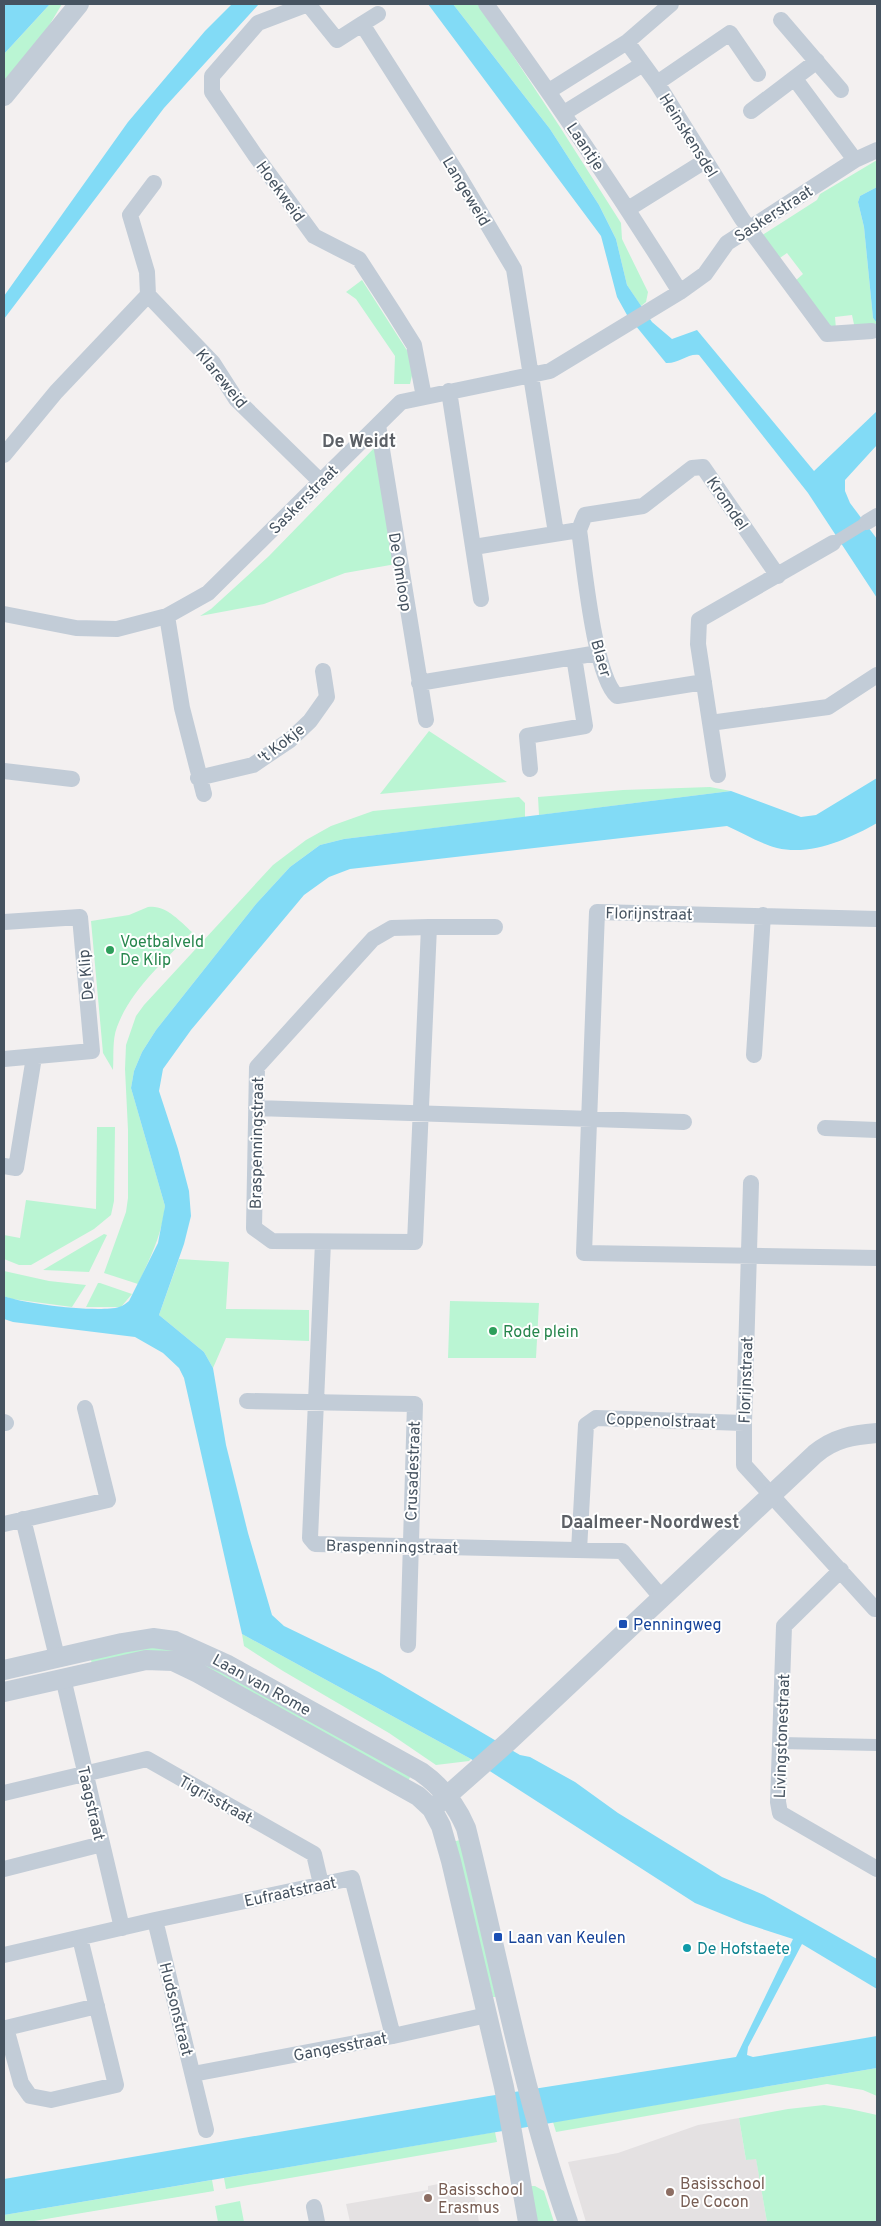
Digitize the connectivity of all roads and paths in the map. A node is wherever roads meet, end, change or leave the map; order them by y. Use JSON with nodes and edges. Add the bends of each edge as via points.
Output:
{"nodes":[{"id":1,"x":78,"y":4,"type":"edge"},
{"id":2,"x":308,"y":4,"type":"edge"},
{"id":3,"x":486,"y":4,"type":"edge"},
{"id":4,"x":671,"y":4,"type":"edge"},
{"id":5,"x":378,"y":14,"type":"dead end"},
{"id":6,"x":781,"y":20,"type":"dead end"},
{"id":7,"x":362,"y":24,"type":"junction"},
{"id":8,"x":627,"y":42,"type":"junction"},
{"id":9,"x":817,"y":61,"type":"junction"},
{"id":10,"x":644,"y":64,"type":"junction"},
{"id":11,"x":758,"y":74,"type":"dead end"},
{"id":12,"x":795,"y":79,"type":"junction"},
{"id":13,"x":657,"y":83,"type":"junction"},
{"id":14,"x":842,"y":90,"type":"dead end"},
{"id":15,"x":549,"y":91,"type":"junction"},
{"id":16,"x":4,"y":96,"type":"edge"},
{"id":17,"x":751,"y":111,"type":"dead end"},
{"id":18,"x":564,"y":113,"type":"junction"},
{"id":19,"x":877,"y":150,"type":"edge"},
{"id":20,"x":855,"y":160,"type":"junction"},
{"id":21,"x":705,"y":161,"type":"junction"},
{"id":22,"x":154,"y":183,"type":"dead end"},
{"id":23,"x":628,"y":209,"type":"junction"},
{"id":24,"x":750,"y":229,"type":"junction"},
{"id":25,"x":680,"y":292,"type":"junction"},
{"id":26,"x":148,"y":295,"type":"junction"},
{"id":27,"x":872,"y":331,"type":"dead end"},
{"id":28,"x":530,"y":375,"type":"junction"},
{"id":29,"x":449,"y":391,"type":"junction"},
{"id":30,"x":424,"y":397,"type":"junction"},
{"id":31,"x":378,"y":424,"type":"junction"},
{"id":32,"x":4,"y":455,"type":"edge"},
{"id":33,"x":320,"y":481,"type":"junction"},
{"id":34,"x":872,"y":519,"type":"edge"},
{"id":35,"x":579,"y":530,"type":"junction"},
{"id":36,"x":556,"y":533,"type":"junction"},
{"id":37,"x":833,"y":543,"type":"joint"},
{"id":38,"x":474,"y":547,"type":"junction"},
{"id":39,"x":778,"y":576,"type":"junction"},
{"id":40,"x":481,"y":599,"type":"dead end"},
{"id":41,"x":4,"y":614,"type":"edge"},
{"id":42,"x":167,"y":616,"type":"junction"},
{"id":43,"x":598,"y":653,"type":"junction"},
{"id":44,"x":574,"y":657,"type":"junction"},
{"id":45,"x":323,"y":671,"type":"dead end"},
{"id":46,"x":877,"y":675,"type":"edge"},
{"id":47,"x":704,"y":682,"type":"junction"},
{"id":48,"x":419,"y":683,"type":"junction"},
{"id":49,"x":426,"y":720,"type":"dead end"},
{"id":50,"x":710,"y":723,"type":"junction"},
{"id":51,"x":530,"y":769,"type":"dead end"},
{"id":52,"x":4,"y":770,"type":"edge"},
{"id":53,"x":718,"y":775,"type":"dead end"},
{"id":54,"x":198,"y":778,"type":"junction"},
{"id":55,"x":72,"y":779,"type":"dead end"},
{"id":56,"x":204,"y":794,"type":"dead end"},
{"id":57,"x":763,"y":915,"type":"junction"},
{"id":58,"x":877,"y":919,"type":"edge"},
{"id":59,"x":4,"y":922,"type":"edge"},
{"id":60,"x":429,"y":926,"type":"junction"},
{"id":61,"x":495,"y":926,"type":"dead end"},
{"id":62,"x":754,"y":1056,"type":"dead end"},
{"id":63,"x":34,"y":1057,"type":"junction"},
{"id":64,"x":4,"y":1059,"type":"edge"},
{"id":65,"x":256,"y":1108,"type":"junction"},
{"id":66,"x":421,"y":1114,"type":"junction"},
{"id":67,"x":588,"y":1119,"type":"junction"},
{"id":68,"x":684,"y":1122,"type":"dead end"},
{"id":69,"x":825,"y":1128,"type":"dead end"},
{"id":70,"x":877,"y":1130,"type":"edge"},
{"id":71,"x":4,"y":1166,"type":"edge"},
{"id":72,"x":751,"y":1183,"type":"dead end"},
{"id":73,"x":323,"y":1242,"type":"junction"},
{"id":74,"x":748,"y":1256,"type":"junction"},
{"id":75,"x":877,"y":1258,"type":"edge"},
{"id":76,"x":247,"y":1401,"type":"dead end"},
{"id":77,"x":316,"y":1402,"type":"junction"},
{"id":78,"x":85,"y":1408,"type":"dead end"},
{"id":79,"x":744,"y":1424,"type":"junction"},
{"id":80,"x":877,"y":1433,"type":"edge"},
{"id":81,"x":770,"y":1495,"type":"junction"},
{"id":82,"x":23,"y":1520,"type":"junction"},
{"id":83,"x":4,"y":1524,"type":"edge"},
{"id":84,"x":410,"y":1545,"type":"junction"},
{"id":85,"x":580,"y":1550,"type":"junction"},
{"id":86,"x":841,"y":1570,"type":"junction"},
{"id":87,"x":662,"y":1597,"type":"junction"},
{"id":88,"x":877,"y":1609,"type":"edge"},
{"id":89,"x":408,"y":1645,"type":"dead end"},
{"id":90,"x":57,"y":1657,"type":"junction"},
{"id":91,"x":4,"y":1670,"type":"edge"},
{"id":92,"x":62,"y":1678,"type":"junction"},
{"id":93,"x":4,"y":1692,"type":"edge"},
{"id":94,"x":780,"y":1743,"type":"junction"},
{"id":95,"x":877,"y":1745,"type":"edge"},
{"id":96,"x":86,"y":1773,"type":"junction"},
{"id":97,"x":4,"y":1793,"type":"edge"},
{"id":98,"x":448,"y":1796,"type":"junction"},
{"id":99,"x":432,"y":1809,"type":"junction"},
{"id":100,"x":102,"y":1844,"type":"junction"},
{"id":101,"x":4,"y":1868,"type":"edge"},
{"id":102,"x":877,"y":1869,"type":"edge"},
{"id":103,"x":321,"y":1884,"type":"junction"},
{"id":104,"x":155,"y":1920,"type":"junction"},
{"id":105,"x":122,"y":1928,"type":"junction"},
{"id":106,"x":80,"y":1938,"type":"junction"},
{"id":107,"x":4,"y":1955,"type":"edge"},
{"id":108,"x":97,"y":2006,"type":"junction"},
{"id":109,"x":508,"y":2010,"type":"junction"},
{"id":110,"x":487,"y":2015,"type":"junction"},
{"id":111,"x":5,"y":2028,"type":"edge"},
{"id":112,"x":393,"y":2036,"type":"junction"},
{"id":113,"x":193,"y":2074,"type":"junction"},
{"id":114,"x":206,"y":2130,"type":"dead end"},
{"id":115,"x":528,"y":2222,"type":"edge"},
{"id":116,"x":568,"y":2222,"type":"edge"}],
"edges":[{"from":1,"to":16,"type":"street"},
{"from":2,"to":7,"type":"street","via":[[337,40]]},
{"from":2,"to":30,"type":"street","name":"Hoekweid","via":[[258,22],[212,76],[212,92],[314,236],[359,259],[414,345]]},
{"from":3,"to":15,"type":"street","name":"Laantje"},
{"from":4,"to":8,"type":"street"},
{"from":5,"to":7,"type":"street"},
{"from":6,"to":9,"type":"street"},
{"from":7,"to":28,"type":"street","name":"Langeweid","via":[[514,270]]},
{"from":8,"to":10,"type":"street","name":"Heinskensdel"},
{"from":8,"to":15,"type":"street"},
{"from":9,"to":12,"type":"street"},
{"from":9,"to":14,"type":"street"},
{"from":10,"to":13,"type":"street","name":"Heinskensdel"},
{"from":10,"to":18,"type":"street"},
{"from":11,"to":13,"type":"street","via":[[730,34]]},
{"from":12,"to":17,"type":"street"},
{"from":12,"to":20,"type":"street"},
{"from":13,"to":21,"type":"street","name":"Heinskensdel"},
{"from":15,"to":18,"type":"street","name":"Laantje"},
{"from":18,"to":23,"type":"street","name":"Laantje"},
{"from":19,"to":20,"type":"street","name":"Saskerstraat"},
{"from":20,"to":24,"type":"street","name":"Saskerstraat"},
{"from":21,"to":23,"type":"street"},
{"from":21,"to":24,"type":"street","name":"Heinskensdel"},
{"from":22,"to":26,"type":"street","via":[[130,215],[147,272]]},
{"from":23,"to":25,"type":"street","name":"Laantje"},
{"from":24,"to":25,"type":"street","name":"Saskerstraat","via":[[727,243],[705,274]]},
{"from":24,"to":27,"type":"street","name":"Heinskensdel","via":[[768,258],[827,334]]},
{"from":25,"to":28,"type":"street","name":"Saskerstraat","via":[[550,371]]},
{"from":26,"to":32,"type":"street","via":[[56,392]]},
{"from":26,"to":33,"type":"street","name":"Klareweid","via":[[213,363],[236,399]]},
{"from":28,"to":29,"type":"street","name":"Saskerstraat"},
{"from":28,"to":36,"type":"street"},
{"from":29,"to":30,"type":"street","name":"Saskerstraat"},
{"from":29,"to":38,"type":"street"},
{"from":30,"to":31,"type":"street","name":"Saskerstraat","via":[[401,402]]},
{"from":31,"to":33,"type":"street","name":"Saskerstraat"},
{"from":31,"to":48,"type":"street","name":"De Omloop"},
{"from":33,"to":42,"type":"street","name":"Saskerstraat","via":[[208,593]]},
{"from":34,"to":37,"type":"street"},
{"from":35,"to":36,"type":"street"},
{"from":35,"to":39,"type":"street","name":"Kromdel","via":[[585,515],[643,506],[692,468],[703,467]]},
{"from":35,"to":43,"type":"street","name":"Blaer"},
{"from":36,"to":38,"type":"street"},
{"from":37,"to":39,"type":"street"},
{"from":38,"to":40,"type":"street"},
{"from":39,"to":47,"type":"street","via":[[699,620],[698,644]]},
{"from":41,"to":42,"type":"street","name":"Saskerstraat","via":[[76,628],[117,629]]},
{"from":42,"to":54,"type":"street","via":[[182,708]]},
{"from":43,"to":44,"type":"street"},
{"from":43,"to":47,"type":"street","name":"Blaer","via":[[612,692],[617,696]]},
{"from":44,"to":48,"type":"street"},
{"from":44,"to":51,"type":"street","name":"Blaer","via":[[585,726],[527,736]]},
{"from":45,"to":54,"type":"street","name":"'t Kokje","via":[[327,698],[290,740],[253,765]]},
{"from":46,"to":50,"type":"street","via":[[828,707]]},
{"from":47,"to":50,"type":"street"},
{"from":48,"to":49,"type":"street","name":"De Omloop"},
{"from":50,"to":53,"type":"street"},
{"from":52,"to":55,"type":"street"},
{"from":54,"to":56,"type":"street"},
{"from":57,"to":58,"type":"street","name":"Florijnstraat"},
{"from":57,"to":62,"type":"street"},
{"from":57,"to":67,"type":"street","name":"Florijnstraat","via":[[597,912]]},
{"from":59,"to":63,"type":"street","name":"De Klip","via":[[80,917],[92,1051]]},
{"from":60,"to":61,"type":"street","name":"Braspenningstraat"},
{"from":60,"to":65,"type":"street","name":"Braspenningstraat","via":[[392,928],[373,939],[257,1067]]},
{"from":60,"to":66,"type":"street","name":"Braspenningstraat"},
{"from":63,"to":64,"type":"street","name":"De Klip"},
{"from":63,"to":71,"type":"street","via":[[16,1168]]},
{"from":65,"to":66,"type":"street"},
{"from":65,"to":73,"type":"street","name":"Braspenningstraat","via":[[254,1228],[272,1241]]},
{"from":66,"to":67,"type":"street"},
{"from":66,"to":73,"type":"street","name":"Braspenningstraat","via":[[415,1242]]},
{"from":67,"to":68,"type":"street"},
{"from":67,"to":74,"type":"street","name":"Florijnstraat","via":[[584,1253]]},
{"from":69,"to":70,"type":"street"},
{"from":72,"to":74,"type":"street"},
{"from":73,"to":77,"type":"street","name":"Braspenningstraat"},
{"from":74,"to":75,"type":"street","name":"Florijnstraat"},
{"from":74,"to":79,"type":"street","name":"Florijnstraat"},
{"from":76,"to":77,"type":"street","name":"Crusadestraat"},
{"from":77,"to":84,"type":"street","name":"Braspenningstraat","via":[[310,1538],[315,1544]]},
{"from":77,"to":84,"type":"street","name":"Crusadestraat","via":[[415,1404]]},
{"from":78,"to":82,"type":"street","via":[[108,1500]]},
{"from":79,"to":81,"type":"street","name":"Florijnstraat","via":[[744,1466]]},
{"from":79,"to":85,"type":"street","name":"Coppenolstraat","via":[[596,1418],[586,1425]]},
{"from":80,"to":81,"type":"street","via":[[833,1441]]},
{"from":81,"to":86,"type":"street","name":"Florijnstraat"},
{"from":81,"to":87,"type":"street"},
{"from":82,"to":83,"type":"street"},
{"from":82,"to":90,"type":"street"},
{"from":84,"to":85,"type":"street","name":"Braspenningstraat"},
{"from":84,"to":89,"type":"street","name":"Crusadestraat"},
{"from":85,"to":87,"type":"street","name":"Braspenningstraat","via":[[622,1551]]},
{"from":86,"to":88,"type":"street","name":"Florijnstraat"},
{"from":86,"to":94,"type":"street","name":"Livingstonestraat","via":[[784,1626]]},
{"from":87,"to":98,"type":"street"},
{"from":90,"to":91,"type":"street","name":"Laan van Rome"},
{"from":90,"to":92,"type":"street"},
{"from":90,"to":98,"type":"street","name":"Laan van Rome","via":[[153,1638],[180,1642],[421,1772]]},
{"from":92,"to":93,"type":"street","name":"Laan van Rome"},
{"from":92,"to":96,"type":"street","name":"Taagstraat"},
{"from":92,"to":99,"type":"street","name":"Laan van Rome","via":[[146,1660],[179,1663],[410,1791]]},
{"from":94,"to":95,"type":"street"},
{"from":94,"to":102,"type":"street","name":"Livingstonestraat","via":[[780,1813]]},
{"from":96,"to":97,"type":"street","name":"Tigrisstraat"},
{"from":96,"to":100,"type":"street","name":"Taagstraat"},
{"from":96,"to":103,"type":"street","name":"Tigrisstraat","via":[[146,1759],[314,1854]]},
{"from":98,"to":99,"type":"street"},
{"from":98,"to":109,"type":"street","via":[[466,1828]]},
{"from":99,"to":110,"type":"street","via":[[445,1839]]},
{"from":100,"to":101,"type":"street"},
{"from":100,"to":105,"type":"street","name":"Taagstraat"},
{"from":103,"to":104,"type":"street","name":"Eufraatstraat"},
{"from":103,"to":112,"type":"street","name":"Eufraatstraat","via":[[352,1878]]},
{"from":104,"to":105,"type":"street"},
{"from":104,"to":113,"type":"street","name":"Hudsonstraat"},
{"from":105,"to":106,"type":"street"},
{"from":106,"to":107,"type":"street"},
{"from":106,"to":108,"type":"street"},
{"from":108,"to":111,"type":"street"},
{"from":108,"to":111,"type":"street","via":[[116,2085],[52,2100],[30,2096],[21,2083]]},
{"from":109,"to":110,"type":"street"},
{"from":109,"to":116,"type":"street","via":[[546,2160]]},
{"from":110,"to":112,"type":"street","name":"Gangesstraat"},
{"from":110,"to":115,"type":"street","via":[[504,2087]]},
{"from":112,"to":113,"type":"street","name":"Gangesstraat"},
{"from":113,"to":114,"type":"street","name":"Hudsonstraat"}]}
